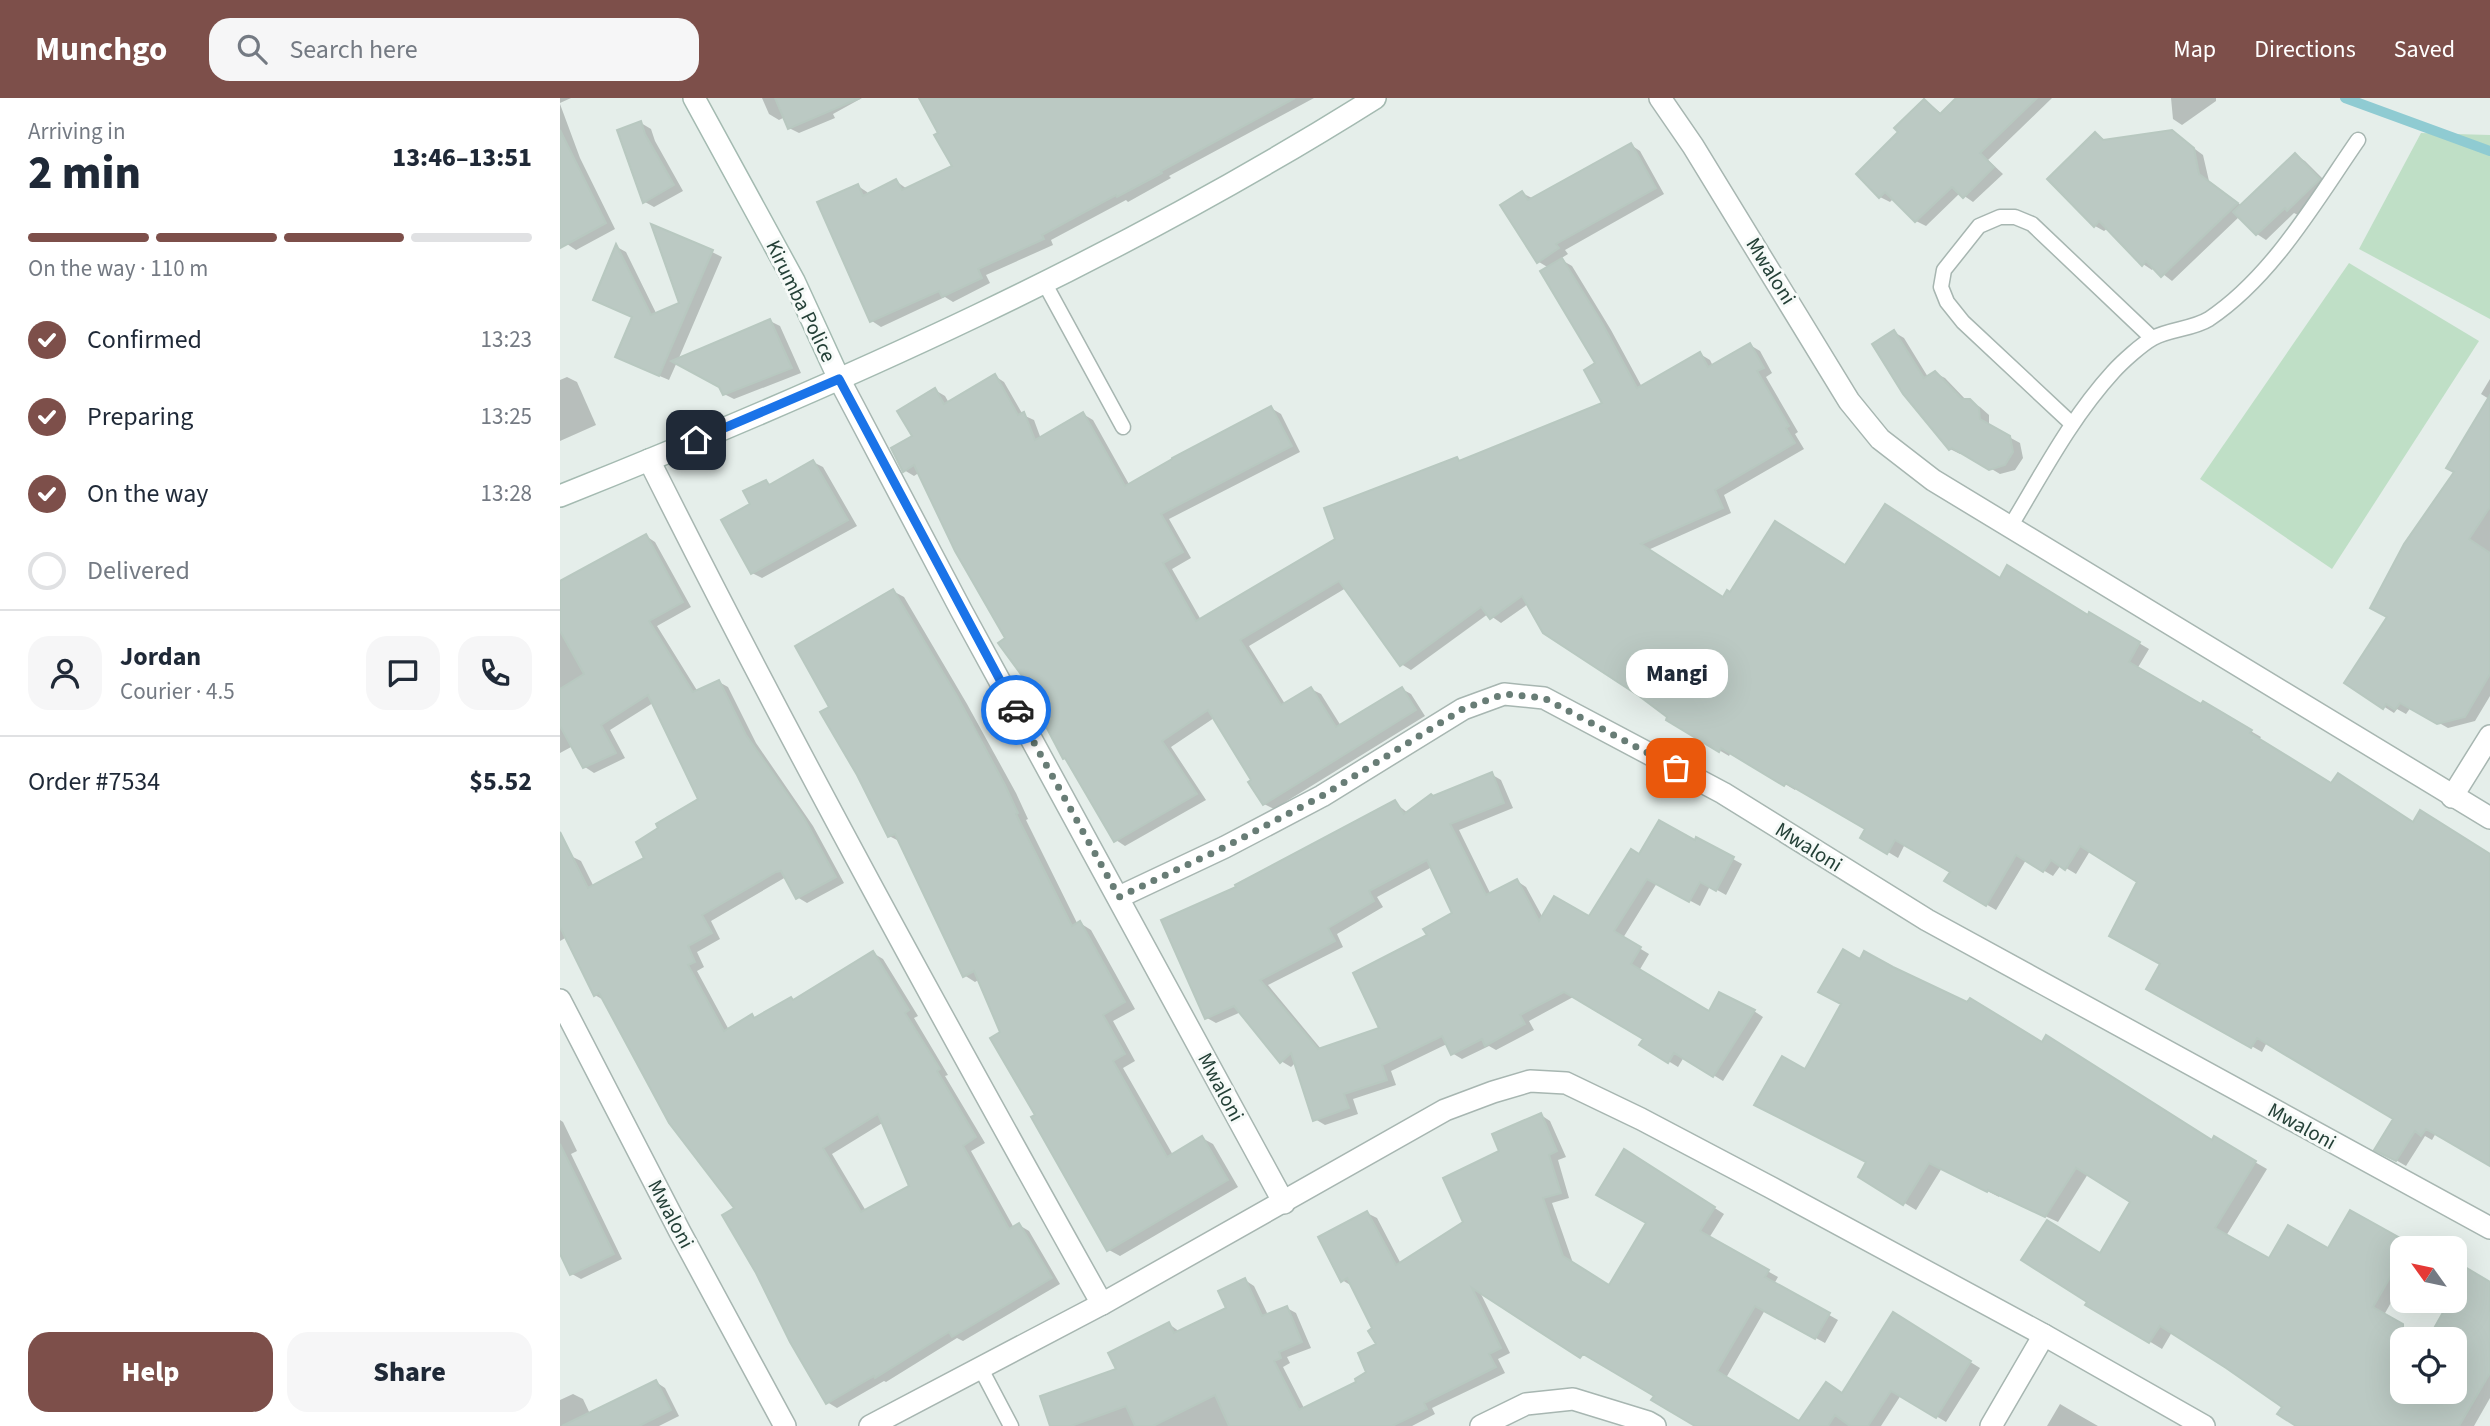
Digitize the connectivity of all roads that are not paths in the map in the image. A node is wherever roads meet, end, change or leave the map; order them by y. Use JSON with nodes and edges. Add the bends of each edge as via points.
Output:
{"nodes":[{"id":1,"x":694,"y":98,"type":"edge"},
{"id":2,"x":1375,"y":98,"type":"edge"},
{"id":3,"x":1660,"y":98,"type":"edge"},
{"id":4,"x":2358,"y":140,"type":"dead end"},
{"id":5,"x":1045,"y":284,"type":"junction"},
{"id":6,"x":2152,"y":338,"type":"junction"},
{"id":7,"x":839,"y":379,"type":"junction"},
{"id":8,"x":2072,"y":424,"type":"junction"},
{"id":9,"x":1124,"y":426,"type":"dead end"},
{"id":10,"x":649,"y":460,"type":"junction"},
{"id":11,"x":560,"y":496,"type":"edge"},
{"id":12,"x":2010,"y":527,"type":"junction"},
{"id":13,"x":2490,"y":736,"type":"edge"},
{"id":14,"x":2452,"y":797,"type":"junction"},
{"id":15,"x":2490,"y":818,"type":"edge"},
{"id":16,"x":1119,"y":897,"type":"junction"},
{"id":17,"x":560,"y":1000,"type":"edge"},
{"id":18,"x":1284,"y":1203,"type":"junction"},
{"id":19,"x":2490,"y":1228,"type":"edge"},
{"id":20,"x":1102,"y":1304,"type":"junction"},
{"id":21,"x":2044,"y":1335,"type":"junction"},
{"id":22,"x":981,"y":1369,"type":"junction"},
{"id":23,"x":785,"y":1426,"type":"edge"},
{"id":24,"x":870,"y":1426,"type":"edge"},
{"id":25,"x":1011,"y":1426,"type":"edge"},
{"id":26,"x":1481,"y":1426,"type":"edge"},
{"id":27,"x":1655,"y":1426,"type":"edge"},
{"id":28,"x":1991,"y":1426,"type":"edge"},
{"id":29,"x":2204,"y":1426,"type":"edge"}],
"edges":[{"from":1,"to":7,"type":"street","name":"Kirumba Police","via":[[794,281]]},
{"from":2,"to":5,"type":"street","name":"Kirumba Police","via":[[1199,203]]},
{"from":3,"to":12,"type":"street","name":"Mwaloni","via":[[1849,401],[1880,439],[1933,480]]},
{"from":4,"to":6,"type":"lane","via":[[2262,272],[2206,320]]},
{"from":5,"to":7,"type":"street","name":"Kirumba Police"},
{"from":5,"to":9,"type":"lane"},
{"from":6,"to":8,"type":"lane","via":[[2114,371]]},
{"from":6,"to":8,"type":"lane","via":[[2032,224],[2000,216],[1979,226],[1944,270],[1941,287],[1947,302],[1962,323]]},
{"from":7,"to":10,"type":"street"},
{"from":7,"to":16,"type":"street","name":"Mwaloni"},
{"from":8,"to":12,"type":"lane"},
{"from":10,"to":11,"type":"street"},
{"from":10,"to":20,"type":"street","via":[[814,782]]},
{"from":12,"to":14,"type":"street","name":"Mwaloni"},
{"from":13,"to":14,"type":"street"},
{"from":14,"to":15,"type":"street","name":"Mwaloni"},
{"from":16,"to":18,"type":"street","name":"Mwaloni"},
{"from":16,"to":19,"type":"street","name":"Mwaloni","via":[[1322,796],[1463,709],[1504,694],[1544,698],[1723,793],[1927,920]]},
{"from":17,"to":23,"type":"street","name":"Mwaloni"},
{"from":18,"to":20,"type":"street"},
{"from":18,"to":21,"type":"street","via":[[1445,1110],[1530,1081],[1566,1083]]},
{"from":20,"to":22,"type":"street"},
{"from":21,"to":28,"type":"street"},
{"from":21,"to":29,"type":"street"},
{"from":22,"to":24,"type":"street"},
{"from":22,"to":25,"type":"lane"},
{"from":26,"to":27,"type":"street","via":[[1526,1404],[1573,1399]]}]}
